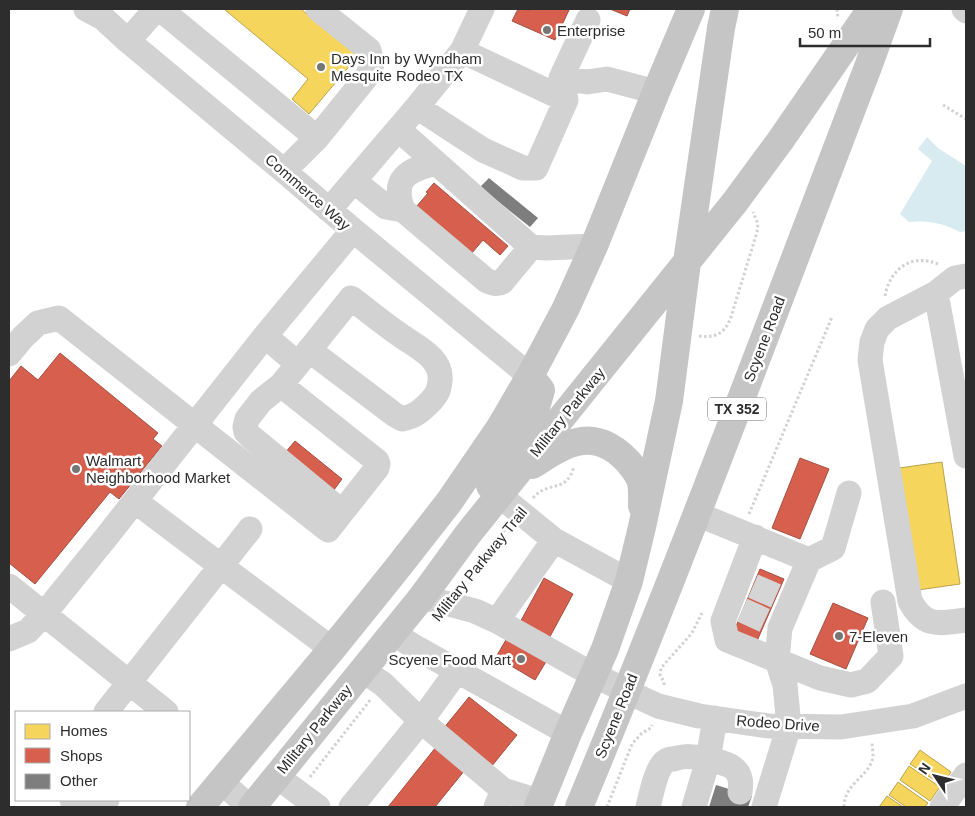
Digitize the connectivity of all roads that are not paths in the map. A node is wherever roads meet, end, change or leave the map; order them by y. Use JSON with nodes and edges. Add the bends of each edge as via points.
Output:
{"nodes":[{"id":1,"x":86,"y":9,"type":"edge"},
{"id":2,"x":156,"y":9,"type":"edge"},
{"id":3,"x":160,"y":9,"type":"edge"},
{"id":4,"x":318,"y":9,"type":"edge"},
{"id":5,"x":482,"y":9,"type":"edge"},
{"id":6,"x":691,"y":9,"type":"edge"},
{"id":7,"x":725,"y":9,"type":"edge"},
{"id":8,"x":871,"y":9,"type":"edge"},
{"id":9,"x":889,"y":9,"type":"edge"},
{"id":10,"x":588,"y":20,"type":"dead end"},
{"id":11,"x":128,"y":41,"type":"junction"},
{"id":12,"x":462,"y":51,"type":"junction"},
{"id":13,"x":563,"y":89,"type":"junction"},
{"id":14,"x":656,"y":92,"type":"junction"},
{"id":15,"x":417,"y":107,"type":"junction"},
{"id":16,"x":398,"y":129,"type":"junction"},
{"id":17,"x":317,"y":138,"type":"junction"},
{"id":18,"x":436,"y":163,"type":"junction"},
{"id":19,"x":284,"y":171,"type":"junction"},
{"id":20,"x":354,"y":181,"type":"junction"},
{"id":21,"x":329,"y":210,"type":"junction"},
{"id":22,"x":403,"y":210,"type":"junction"},
{"id":23,"x":353,"y":230,"type":"junction"},
{"id":24,"x":594,"y":246,"type":"junction"},
{"id":25,"x":531,"y":247,"type":"junction"},
{"id":26,"x":687,"y":262,"type":"junction"},
{"id":27,"x":966,"y":276,"type":"edge"},
{"id":28,"x":936,"y":293,"type":"junction"},
{"id":29,"x":265,"y":336,"type":"junction"},
{"id":30,"x":9,"y":354,"type":"edge"},
{"id":31,"x":303,"y":357,"type":"junction"},
{"id":32,"x":530,"y":376,"type":"junction"},
{"id":33,"x":281,"y":385,"type":"junction"},
{"id":34,"x":195,"y":425,"type":"junction"},
{"id":35,"x":966,"y":456,"type":"edge"},
{"id":36,"x":518,"y":473,"type":"junction"},
{"id":37,"x":849,"y":494,"type":"dead end"},
{"id":38,"x":502,"y":499,"type":"junction"},
{"id":39,"x":135,"y":500,"type":"junction"},
{"id":40,"x":342,"y":512,"type":"junction"},
{"id":41,"x":697,"y":514,"type":"junction"},
{"id":42,"x":642,"y":527,"type":"junction"},
{"id":43,"x":250,"y":529,"type":"dead end"},
{"id":44,"x":748,"y":535,"type":"junction"},
{"id":45,"x":554,"y":540,"type":"junction"},
{"id":46,"x":809,"y":560,"type":"junction"},
{"id":47,"x":221,"y":566,"type":"junction"},
{"id":48,"x":629,"y":581,"type":"junction"},
{"id":49,"x":9,"y":586,"type":"edge"},
{"id":50,"x":434,"y":601,"type":"junction"},
{"id":51,"x":883,"y":602,"type":"dead end"},
{"id":52,"x":44,"y":614,"type":"junction"},
{"id":53,"x":966,"y":620,"type":"edge"},
{"id":54,"x":497,"y":621,"type":"junction"},
{"id":55,"x":392,"y":633,"type":"junction"},
{"id":56,"x":9,"y":639,"type":"edge"},
{"id":57,"x":332,"y":649,"type":"junction"},
{"id":58,"x":777,"y":660,"type":"junction"},
{"id":59,"x":458,"y":671,"type":"junction"},
{"id":60,"x":594,"y":675,"type":"junction"},
{"id":61,"x":372,"y":677,"type":"junction"},
{"id":62,"x":129,"y":683,"type":"junction"},
{"id":63,"x":626,"y":691,"type":"junction"},
{"id":64,"x":966,"y":696,"type":"edge"},
{"id":65,"x":107,"y":711,"type":"edge"},
{"id":66,"x":165,"y":711,"type":"edge"},
{"id":67,"x":715,"y":718,"type":"junction"},
{"id":68,"x":420,"y":721,"type":"junction"},
{"id":69,"x":789,"y":726,"type":"junction"},
{"id":70,"x":568,"y":733,"type":"junction"},
{"id":71,"x":708,"y":760,"type":"junction"},
{"id":72,"x":966,"y":775,"type":"edge"},
{"id":73,"x":276,"y":776,"type":"junction"},
{"id":74,"x":221,"y":782,"type":"junction"},
{"id":75,"x":740,"y":792,"type":"dead end"},
{"id":76,"x":500,"y":799,"type":"edge"},
{"id":77,"x":540,"y":804,"type":"edge"},
{"id":78,"x":200,"y":807,"type":"edge"},
{"id":79,"x":251,"y":807,"type":"edge"},
{"id":80,"x":318,"y":807,"type":"edge"},
{"id":81,"x":352,"y":807,"type":"edge"},
{"id":82,"x":579,"y":807,"type":"edge"},
{"id":83,"x":648,"y":807,"type":"edge"},
{"id":84,"x":694,"y":807,"type":"edge"},
{"id":85,"x":764,"y":807,"type":"edge"},
{"id":86,"x":942,"y":807,"type":"edge"}],
"edges":[{"from":1,"to":11,"type":"street","name":"Commerce Way","via":[[102,18]]},
{"from":2,"to":11,"type":"street"},
{"from":3,"to":17,"type":"street"},
{"from":4,"to":17,"type":"street","via":[[369,50],[372,64],[368,74]]},
{"from":5,"to":12,"type":"street"},
{"from":6,"to":14,"type":"main road"},
{"from":7,"to":26,"type":"main road"},
{"from":8,"to":26,"type":"main road","name":"Military Parkway","via":[[768,157]]},
{"from":9,"to":41,"type":"main road","name":"Scyene Road","number":"TX 352"},
{"from":10,"to":13,"type":"street"},
{"from":11,"to":19,"type":"street","name":"Commerce Way"},
{"from":12,"to":13,"type":"street"},
{"from":12,"to":15,"type":"street"},
{"from":13,"to":14,"type":"street","via":[[607,79]]},
{"from":13,"to":15,"type":"street","via":[[536,168],[523,168],[483,150]]},
{"from":14,"to":24,"type":"main road"},
{"from":15,"to":16,"type":"street"},
{"from":16,"to":18,"type":"street"},
{"from":16,"to":20,"type":"street"},
{"from":17,"to":19,"type":"street"},
{"from":18,"to":22,"type":"street","via":[[419,167],[401,183],[399,199]]},
{"from":18,"to":25,"type":"street"},
{"from":19,"to":21,"type":"street","name":"Commerce Way"},
{"from":20,"to":21,"type":"street"},
{"from":20,"to":22,"type":"street","via":[[386,207]]},
{"from":21,"to":23,"type":"street","name":"Commerce Way"},
{"from":22,"to":25,"type":"street","via":[[495,284],[502,282]]},
{"from":23,"to":29,"type":"street"},
{"from":23,"to":32,"type":"street","name":"Commerce Way"},
{"from":24,"to":25,"type":"street"},
{"from":24,"to":32,"type":"main road"},
{"from":26,"to":36,"type":"main road","name":"Military Parkway"},
{"from":26,"to":42,"type":"main road","via":[[669,401]]},
{"from":27,"to":28,"type":"street","via":[[956,278]]},
{"from":28,"to":35,"type":"street"},
{"from":28,"to":53,"type":"street","via":[[888,318],[877,329],[870,360],[910,601],[925,620],[938,624]]},
{"from":29,"to":31,"type":"street"},
{"from":29,"to":34,"type":"street"},
{"from":30,"to":34,"type":"street","via":[[38,322],[58,318]]},
{"from":31,"to":31,"type":"street","via":[[350,298],[424,350],[435,362],[441,376],[440,386],[437,395],[421,411],[402,419],[349,380]]},
{"from":31,"to":33,"type":"street"},
{"from":32,"to":38,"type":"main road","via":[[541,390],[522,432]]},
{"from":32,"to":57,"type":"main road","via":[[499,429],[449,502]]},
{"from":33,"to":40,"type":"street","via":[[377,461],[377,468]]},
{"from":33,"to":40,"type":"street","via":[[246,419],[246,432]]},
{"from":34,"to":39,"type":"street"},
{"from":34,"to":40,"type":"street","via":[[328,530]]},
{"from":36,"to":38,"type":"main road","name":"Military Parkway"},
{"from":36,"to":42,"type":"main road","via":[[564,445],[580,441],[605,444],[618,451],[639,476]]},
{"from":37,"to":46,"type":"street","via":[[833,548]]},
{"from":38,"to":45,"type":"street"},
{"from":38,"to":50,"type":"main road","name":"Military Parkway","via":[[468,534]]},
{"from":39,"to":47,"type":"street"},
{"from":39,"to":52,"type":"street"},
{"from":41,"to":44,"type":"street"},
{"from":41,"to":63,"type":"main road","name":"Scyene Road","number":"TX 352"},
{"from":42,"to":48,"type":"main road"},
{"from":43,"to":47,"type":"street"},
{"from":44,"to":46,"type":"street"},
{"from":44,"to":58,"type":"street","via":[[746,582],[736,607],[723,621],[728,640]]},
{"from":45,"to":48,"type":"street"},
{"from":45,"to":54,"type":"street"},
{"from":46,"to":58,"type":"street","via":[[773,625]]},
{"from":47,"to":57,"type":"street"},
{"from":47,"to":62,"type":"street"},
{"from":48,"to":60,"type":"main road"},
{"from":49,"to":52,"type":"street"},
{"from":50,"to":54,"type":"street","name":"Rodeo Drive","via":[[475,611]]},
{"from":50,"to":55,"type":"main road","name":"Military Parkway"},
{"from":51,"to":58,"type":"street","via":[[892,656],[867,680],[851,685],[820,678]]},
{"from":52,"to":56,"type":"street","via":[[28,630]]},
{"from":52,"to":62,"type":"street"},
{"from":54,"to":60,"type":"street","name":"Rodeo Drive"},
{"from":55,"to":59,"type":"street"},
{"from":55,"to":61,"type":"main road","name":"Military Parkway"},
{"from":57,"to":61,"type":"main road"},
{"from":57,"to":74,"type":"main road"},
{"from":58,"to":69,"type":"street","via":[[785,685]]},
{"from":59,"to":68,"type":"street"},
{"from":59,"to":70,"type":"street"},
{"from":60,"to":63,"type":"street","name":"Rodeo Drive"},
{"from":60,"to":70,"type":"main road"},
{"from":61,"to":68,"type":"street"},
{"from":61,"to":73,"type":"main road","name":"Military Parkway"},
{"from":62,"to":65,"type":"street"},
{"from":62,"to":66,"type":"street"},
{"from":63,"to":67,"type":"street","name":"Rodeo Drive","via":[[658,706]]},
{"from":63,"to":82,"type":"main road","name":"Scyene Road","number":"TX 352"},
{"from":64,"to":69,"type":"street","name":"Rodeo Drive","via":[[913,716],[842,727]]},
{"from":67,"to":69,"type":"street","name":"Rodeo Drive"},
{"from":67,"to":71,"type":"street"},
{"from":68,"to":76,"type":"street"},
{"from":68,"to":81,"type":"street"},
{"from":69,"to":85,"type":"street"},
{"from":70,"to":77,"type":"main road"},
{"from":71,"to":75,"type":"street","via":[[725,762],[734,769],[742,784]]},
{"from":71,"to":83,"type":"street","via":[[684,756],[666,760],[658,771]]},
{"from":71,"to":84,"type":"street"},
{"from":72,"to":86,"type":"street"},
{"from":73,"to":79,"type":"main road","name":"Military Parkway"},
{"from":73,"to":80,"type":"street"},
{"from":74,"to":78,"type":"main road"},
{"from":74,"to":79,"type":"street"},
{"from":76,"to":77,"type":"street"}]}
